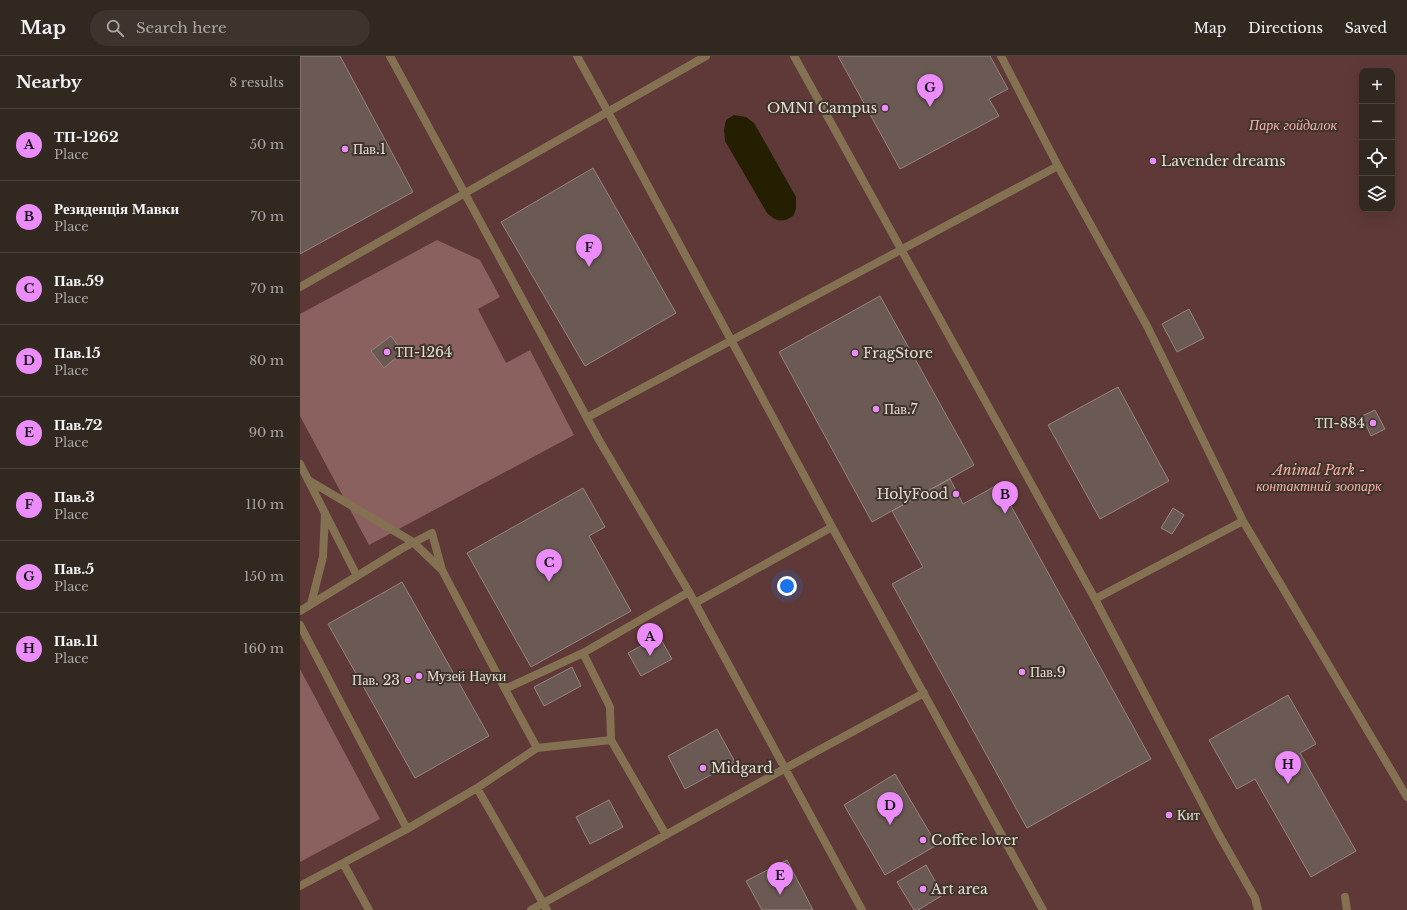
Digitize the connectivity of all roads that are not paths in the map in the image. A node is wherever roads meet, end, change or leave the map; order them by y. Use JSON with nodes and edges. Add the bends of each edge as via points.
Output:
{"nodes":[{"id":1,"x":390,"y":56,"type":"edge"},
{"id":2,"x":577,"y":56,"type":"edge"},
{"id":3,"x":706,"y":56,"type":"edge"},
{"id":4,"x":794,"y":56,"type":"edge"},
{"id":5,"x":1001,"y":56,"type":"edge"},
{"id":6,"x":608,"y":112,"type":"junction"},
{"id":7,"x":1058,"y":166,"type":"junction"},
{"id":8,"x":465,"y":194,"type":"junction"},
{"id":9,"x":902,"y":249,"type":"junction"},
{"id":10,"x":300,"y":287,"type":"edge"},
{"id":11,"x":731,"y":340,"type":"junction"},
{"id":12,"x":588,"y":417,"type":"junction"},
{"id":13,"x":300,"y":464,"type":"edge"},
{"id":14,"x":308,"y":480,"type":"junction"},
{"id":15,"x":325,"y":512,"type":"junction"},
{"id":16,"x":1243,"y":521,"type":"junction"},
{"id":17,"x":832,"y":527,"type":"junction"},
{"id":18,"x":414,"y":542,"type":"junction"},
{"id":19,"x":442,"y":570,"type":"junction"},
{"id":20,"x":357,"y":576,"type":"junction"},
{"id":21,"x":689,"y":592,"type":"junction"},
{"id":22,"x":1095,"y":599,"type":"junction"},
{"id":23,"x":695,"y":603,"type":"junction"},
{"id":24,"x":311,"y":604,"type":"junction"},
{"id":25,"x":300,"y":610,"type":"edge"},
{"id":26,"x":300,"y":626,"type":"edge"},
{"id":27,"x":583,"y":653,"type":"junction"},
{"id":28,"x":505,"y":689,"type":"junction"},
{"id":29,"x":924,"y":693,"type":"junction"},
{"id":30,"x":611,"y":740,"type":"junction"},
{"id":31,"x":537,"y":748,"type":"junction"},
{"id":32,"x":784,"y":769,"type":"junction"},
{"id":33,"x":477,"y":788,"type":"junction"},
{"id":34,"x":1407,"y":797,"type":"edge"},
{"id":35,"x":407,"y":829,"type":"junction"},
{"id":36,"x":666,"y":835,"type":"junction"},
{"id":37,"x":343,"y":863,"type":"junction"},
{"id":38,"x":300,"y":886,"type":"edge"},
{"id":39,"x":1346,"y":896,"type":"dead end"},
{"id":40,"x":545,"y":906,"type":"edge"},
{"id":41,"x":368,"y":910,"type":"edge"},
{"id":42,"x":531,"y":910,"type":"edge"},
{"id":43,"x":862,"y":910,"type":"edge"},
{"id":44,"x":1043,"y":910,"type":"edge"},
{"id":45,"x":1258,"y":910,"type":"edge"},
{"id":46,"x":1348,"y":910,"type":"edge"}],
"edges":[{"from":1,"to":8,"type":"lane"},
{"from":2,"to":6,"type":"lane"},
{"from":3,"to":6,"type":"lane"},
{"from":4,"to":9,"type":"lane"},
{"from":5,"to":7,"type":"lane"},
{"from":6,"to":8,"type":"lane"},
{"from":6,"to":11,"type":"lane"},
{"from":7,"to":9,"type":"lane"},
{"from":7,"to":16,"type":"lane","via":[[1147,326]]},
{"from":8,"to":10,"type":"lane"},
{"from":8,"to":12,"type":"lane"},
{"from":9,"to":11,"type":"lane"},
{"from":9,"to":22,"type":"lane"},
{"from":11,"to":12,"type":"lane"},
{"from":11,"to":17,"type":"lane"},
{"from":12,"to":21,"type":"lane"},
{"from":13,"to":14,"type":"lane"},
{"from":14,"to":15,"type":"lane"},
{"from":14,"to":18,"type":"lane"},
{"from":15,"to":20,"type":"lane"},
{"from":15,"to":24,"type":"lane","via":[[323,557]]},
{"from":16,"to":22,"type":"lane"},
{"from":16,"to":34,"type":"lane"},
{"from":17,"to":23,"type":"lane"},
{"from":17,"to":29,"type":"lane"},
{"from":18,"to":19,"type":"lane"},
{"from":18,"to":19,"type":"lane","via":[[432,533]]},
{"from":18,"to":20,"type":"lane"},
{"from":19,"to":28,"type":"lane"},
{"from":20,"to":24,"type":"lane"},
{"from":21,"to":23,"type":"lane"},
{"from":21,"to":27,"type":"lane"},
{"from":22,"to":45,"type":"lane","via":[[1255,898]]},
{"from":23,"to":32,"type":"lane"},
{"from":24,"to":25,"type":"lane"},
{"from":26,"to":35,"type":"lane"},
{"from":27,"to":28,"type":"lane"},
{"from":27,"to":30,"type":"lane","via":[[610,706]]},
{"from":28,"to":31,"type":"lane"},
{"from":29,"to":32,"type":"lane"},
{"from":29,"to":44,"type":"lane"},
{"from":30,"to":31,"type":"lane"},
{"from":30,"to":36,"type":"lane"},
{"from":31,"to":33,"type":"lane"},
{"from":32,"to":36,"type":"lane"},
{"from":32,"to":43,"type":"lane"},
{"from":33,"to":35,"type":"lane"},
{"from":33,"to":40,"type":"lane"},
{"from":35,"to":37,"type":"lane"},
{"from":36,"to":40,"type":"lane"},
{"from":37,"to":38,"type":"lane"},
{"from":37,"to":41,"type":"lane"},
{"from":39,"to":46,"type":"lane"},
{"from":40,"to":42,"type":"lane"}]}
